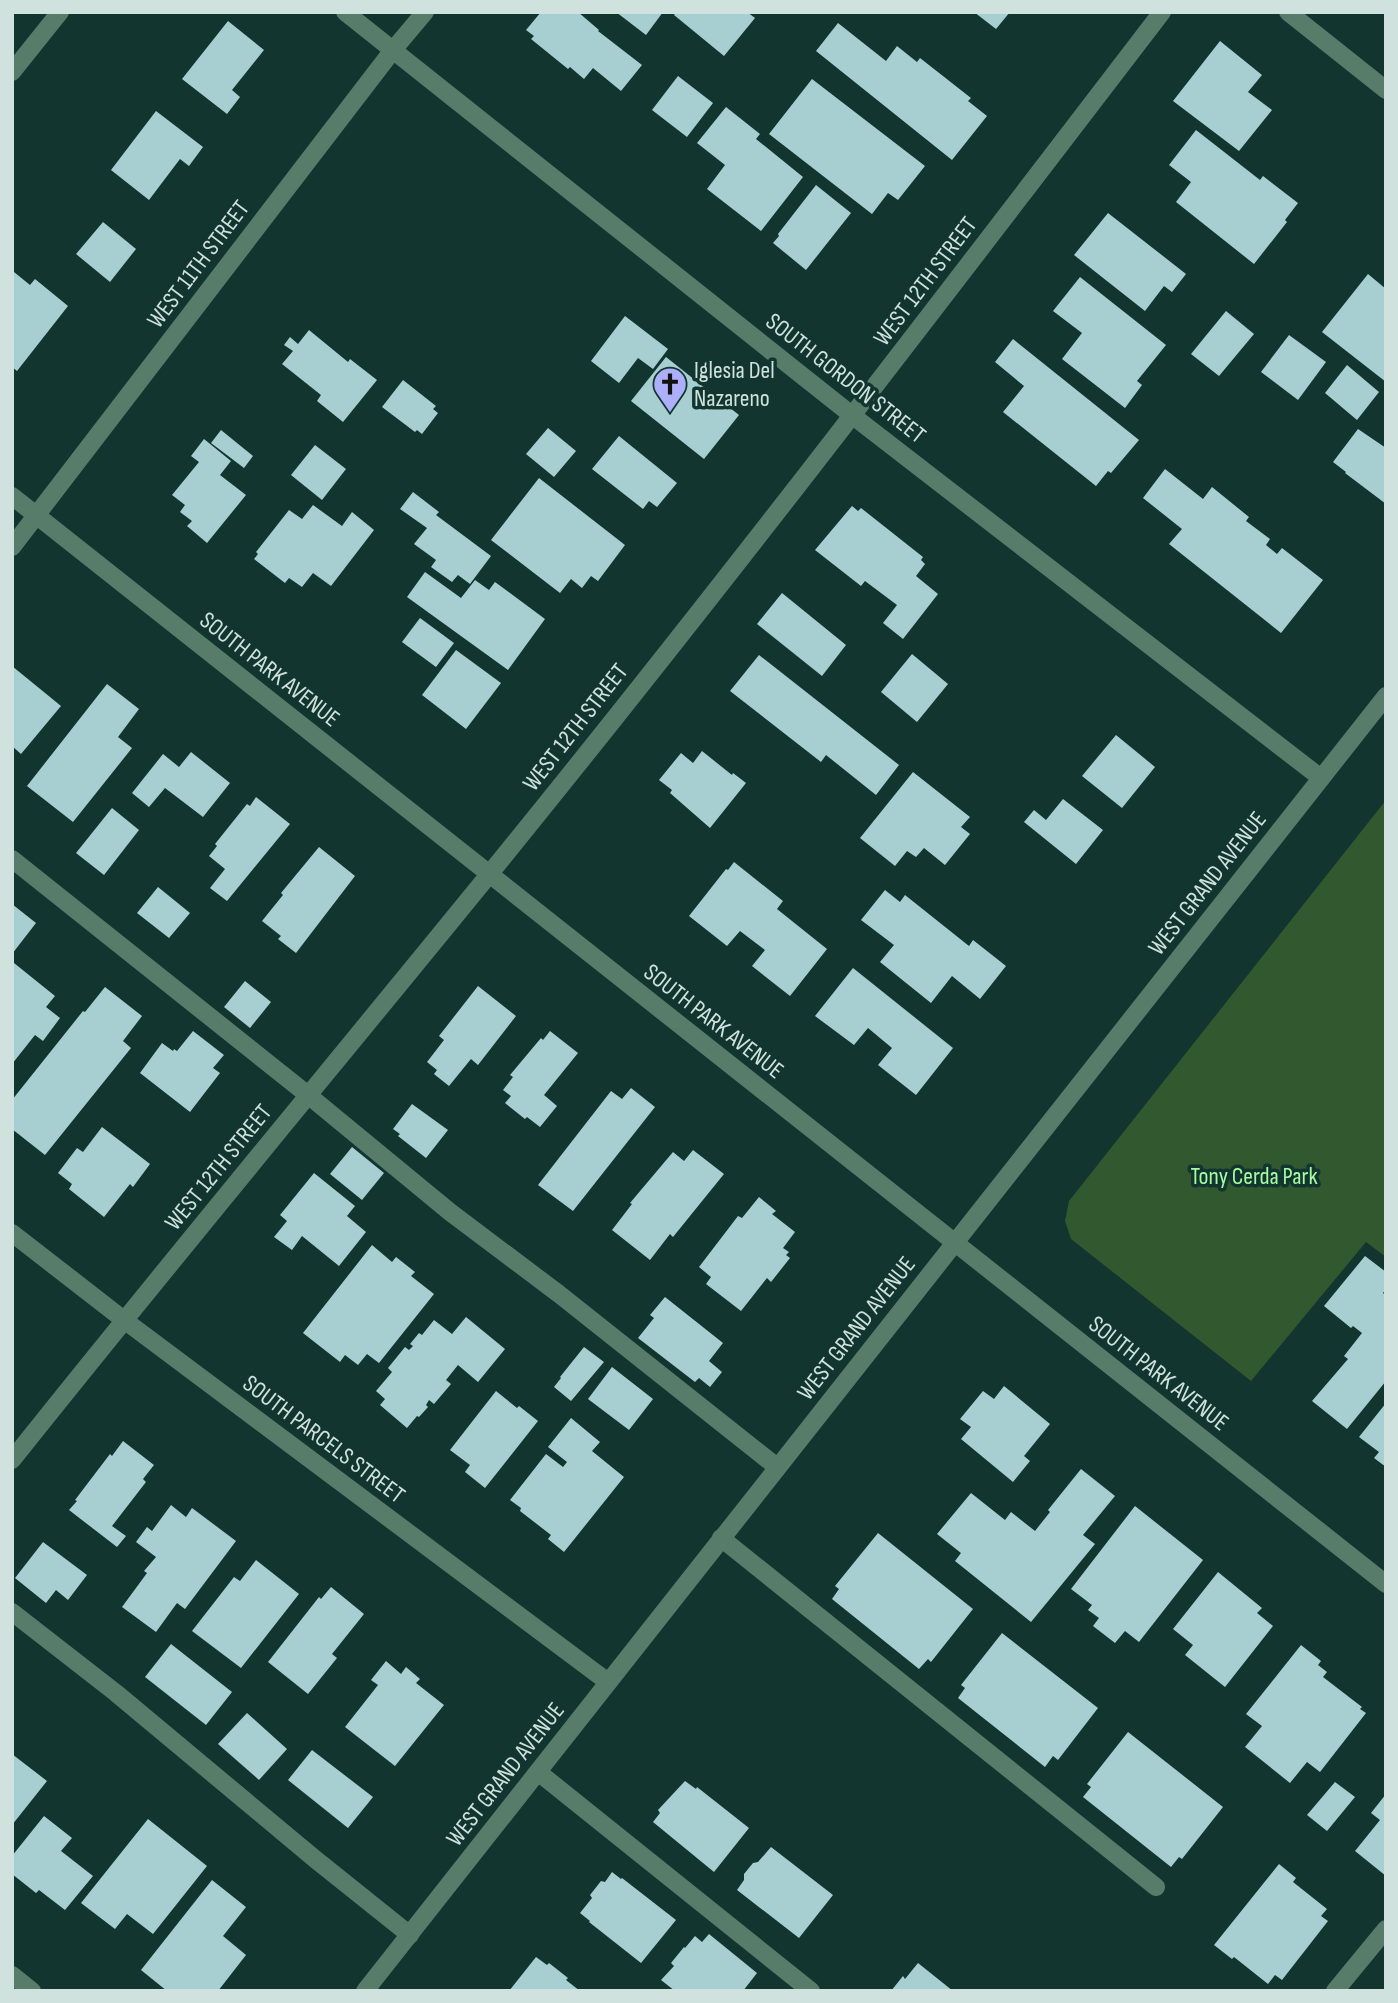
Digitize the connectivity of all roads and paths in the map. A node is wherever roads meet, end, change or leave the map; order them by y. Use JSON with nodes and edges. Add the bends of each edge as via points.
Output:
{"nodes":[{"id":1,"x":60,"y":12,"type":"edge"},
{"id":2,"x":345,"y":12,"type":"edge"},
{"id":3,"x":425,"y":12,"type":"edge"},
{"id":4,"x":1162,"y":12,"type":"edge"},
{"id":5,"x":1288,"y":12,"type":"edge"},
{"id":6,"x":393,"y":50,"type":"junction"},
{"id":7,"x":12,"y":72,"type":"edge"},
{"id":8,"x":1386,"y":90,"type":"edge"},
{"id":9,"x":853,"y":415,"type":"junction"},
{"id":10,"x":12,"y":496,"type":"edge"},
{"id":11,"x":37,"y":516,"type":"junction"},
{"id":12,"x":12,"y":547,"type":"edge"},
{"id":13,"x":1386,"y":696,"type":"edge"},
{"id":14,"x":1321,"y":778,"type":"junction"},
{"id":15,"x":12,"y":859,"type":"edge"},
{"id":16,"x":490,"y":874,"type":"junction"},
{"id":17,"x":308,"y":1095,"type":"junction"},
{"id":18,"x":12,"y":1233,"type":"edge"},
{"id":19,"x":954,"y":1242,"type":"junction"},
{"id":20,"x":124,"y":1320,"type":"junction"},
{"id":21,"x":12,"y":1460,"type":"edge"},
{"id":22,"x":777,"y":1467,"type":"junction"},
{"id":23,"x":720,"y":1538,"type":"junction"},
{"id":24,"x":1386,"y":1584,"type":"edge"},
{"id":25,"x":12,"y":1612,"type":"edge"},
{"id":26,"x":608,"y":1682,"type":"junction"},
{"id":27,"x":538,"y":1772,"type":"junction"},
{"id":28,"x":1156,"y":1887,"type":"dead end"},
{"id":29,"x":1386,"y":1928,"type":"edge"},
{"id":30,"x":410,"y":1935,"type":"junction"},
{"id":31,"x":12,"y":1975,"type":"edge"},
{"id":32,"x":32,"y":1991,"type":"edge"},
{"id":33,"x":365,"y":1991,"type":"edge"},
{"id":34,"x":811,"y":1991,"type":"edge"},
{"id":35,"x":1335,"y":1991,"type":"edge"}],
"edges":[{"from":1,"to":7,"type":"street"},
{"from":2,"to":6,"type":"street","name":"SOUTH GORDON STREET"},
{"from":3,"to":6,"type":"street","name":"WEST 11TH STREET"},
{"from":4,"to":9,"type":"street","name":"WEST 12TH STREET"},
{"from":5,"to":8,"type":"street"},
{"from":6,"to":9,"type":"street","name":"SOUTH GORDON STREET"},
{"from":6,"to":11,"type":"street","name":"WEST 11TH STREET"},
{"from":9,"to":14,"type":"street","name":"SOUTH GORDON STREET"},
{"from":9,"to":16,"type":"street","name":"WEST 12TH STREET"},
{"from":10,"to":11,"type":"street","name":"SOUTH PARK AVENUE"},
{"from":11,"to":12,"type":"street","name":"WEST 11TH STREET"},
{"from":11,"to":16,"type":"street","name":"SOUTH PARK AVENUE"},
{"from":13,"to":14,"type":"street","name":"WEST GRAND AVENUE"},
{"from":14,"to":19,"type":"street","name":"WEST GRAND AVENUE"},
{"from":15,"to":17,"type":"street"},
{"from":16,"to":17,"type":"street","name":"WEST 12TH STREET"},
{"from":16,"to":19,"type":"street","name":"SOUTH PARK AVENUE"},
{"from":17,"to":20,"type":"street","name":"WEST 12TH STREET"},
{"from":17,"to":22,"type":"street"},
{"from":18,"to":20,"type":"street","name":"SOUTH PARCELS STREET"},
{"from":19,"to":22,"type":"street","name":"WEST GRAND AVENUE"},
{"from":19,"to":24,"type":"street","name":"SOUTH PARK AVENUE"},
{"from":20,"to":21,"type":"street","name":"WEST 12TH STREET"},
{"from":20,"to":26,"type":"street","name":"SOUTH PARCELS STREET"},
{"from":22,"to":23,"type":"street","name":"WEST GRAND AVENUE"},
{"from":23,"to":26,"type":"street","name":"WEST GRAND AVENUE"},
{"from":23,"to":28,"type":"street"},
{"from":25,"to":30,"type":"street"},
{"from":26,"to":27,"type":"street","name":"WEST GRAND AVENUE"},
{"from":27,"to":30,"type":"street","name":"WEST GRAND AVENUE"},
{"from":27,"to":34,"type":"street"},
{"from":29,"to":35,"type":"street"},
{"from":30,"to":33,"type":"street","name":"WEST GRAND AVENUE"},
{"from":31,"to":32,"type":"street"}]}
